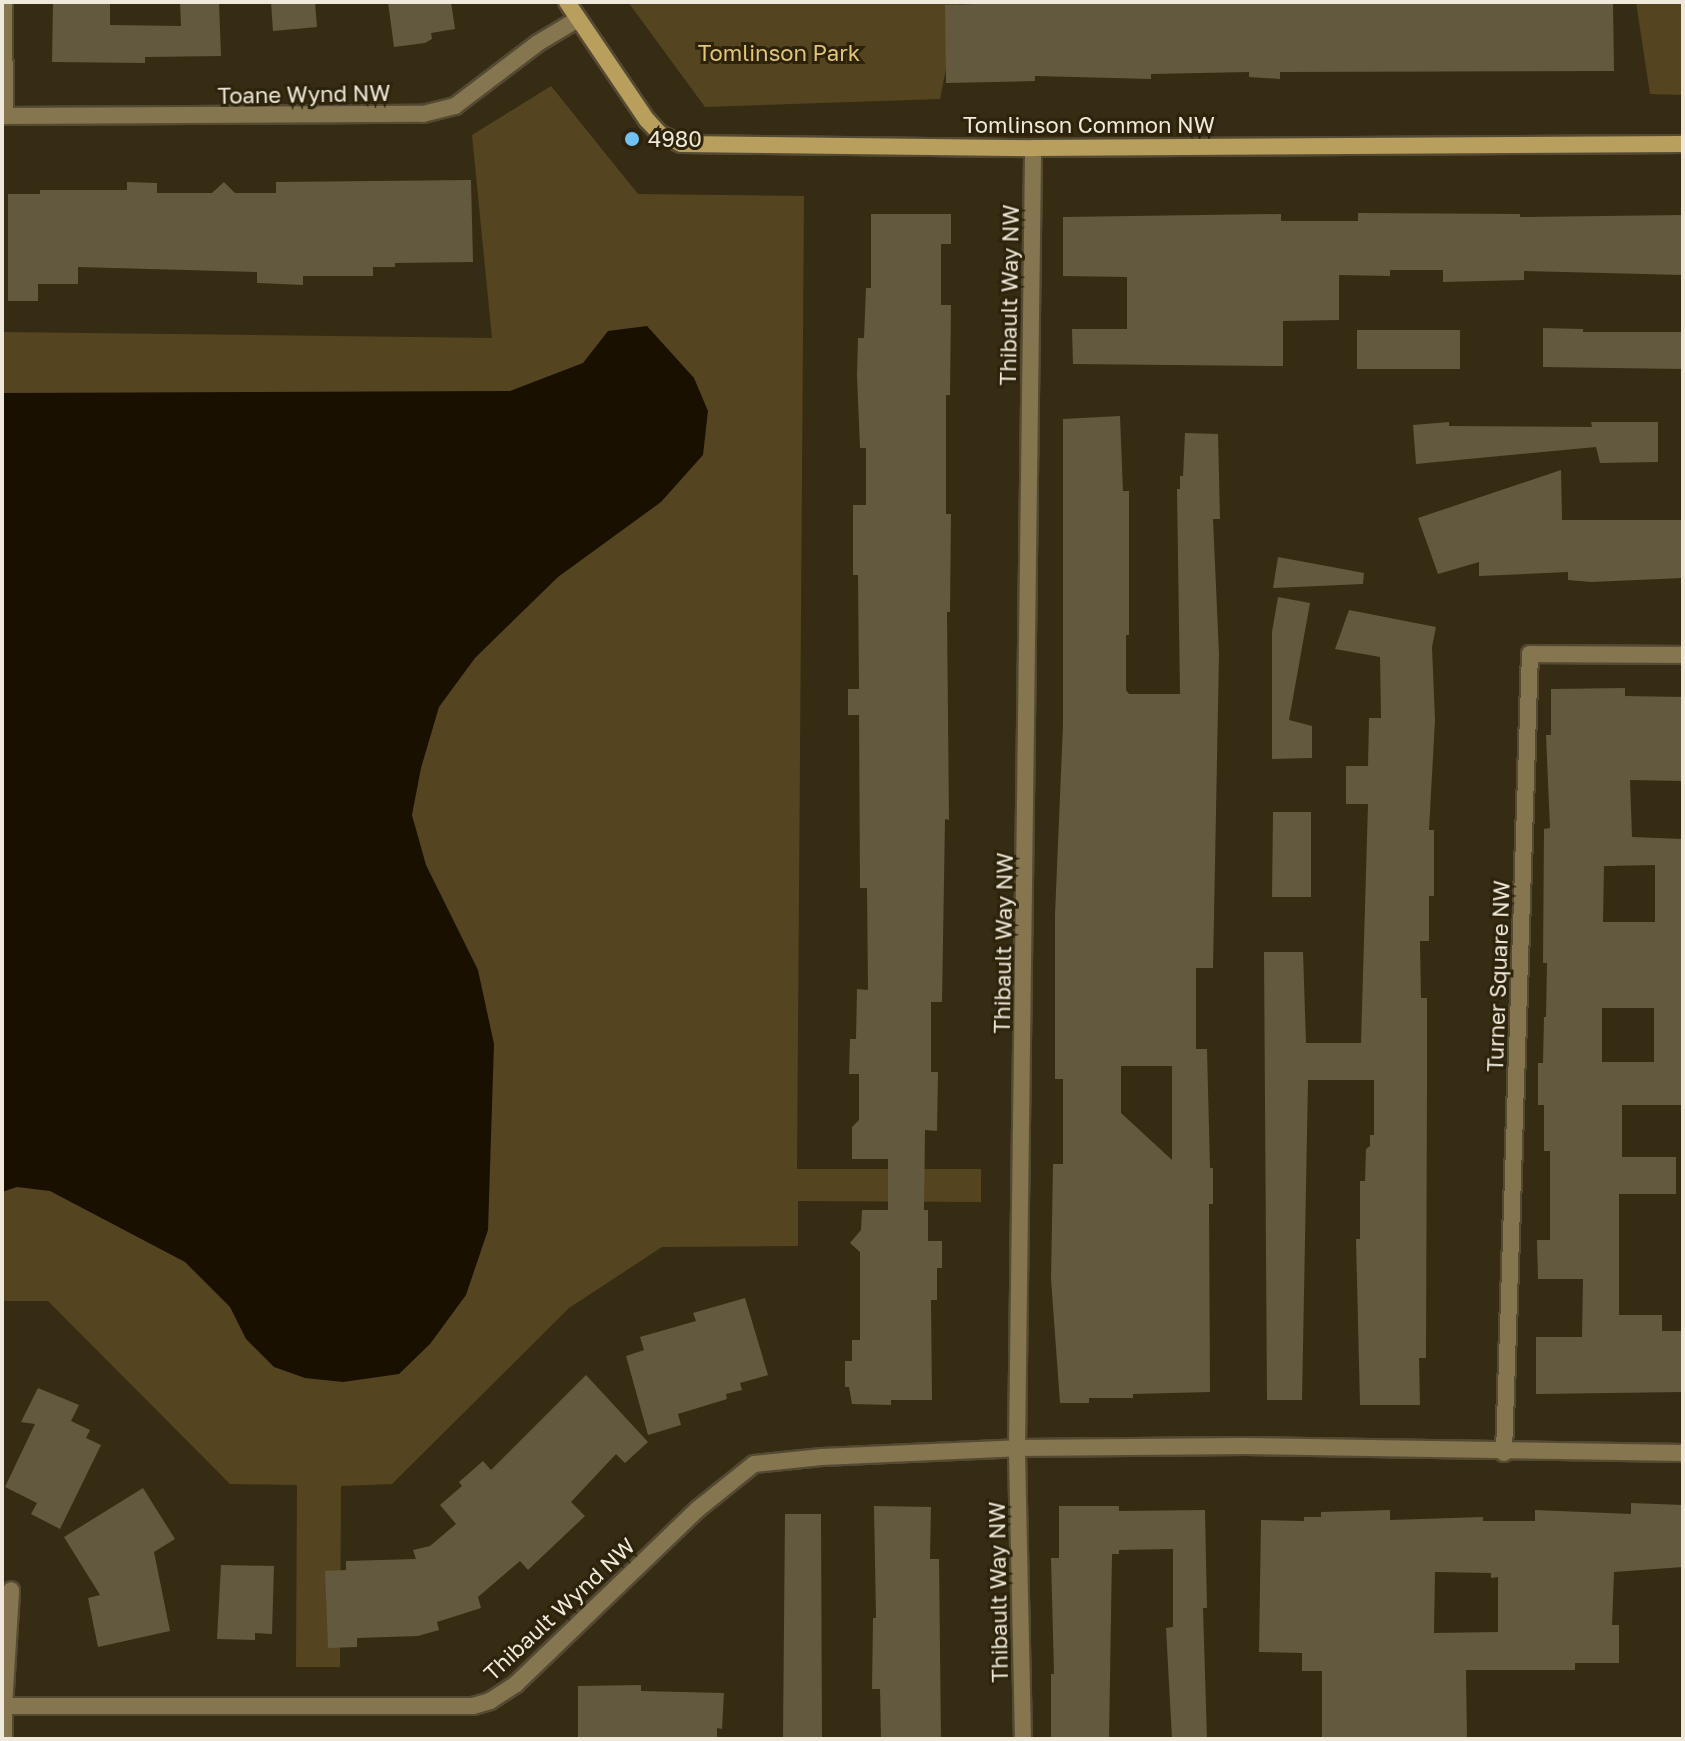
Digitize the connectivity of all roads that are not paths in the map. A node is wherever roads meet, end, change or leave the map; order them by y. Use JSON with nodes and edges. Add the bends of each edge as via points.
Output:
{"nodes":[{"id":1,"x":4,"y":2,"type":"edge"},
{"id":2,"x":567,"y":2,"type":"edge"},
{"id":3,"x":578,"y":19,"type":"junction"},
{"id":4,"x":4,"y":116,"type":"edge"},
{"id":5,"x":1683,"y":144,"type":"edge"},
{"id":6,"x":1033,"y":148,"type":"junction"},
{"id":7,"x":1683,"y":655,"type":"edge"},
{"id":8,"x":1017,"y":1448,"type":"junction"},
{"id":9,"x":1504,"y":1453,"type":"junction"},
{"id":10,"x":1683,"y":1453,"type":"edge"},
{"id":11,"x":11,"y":1590,"type":"dead end"},
{"id":12,"x":4,"y":1706,"type":"edge"},
{"id":13,"x":4,"y":1739,"type":"edge"},
{"id":14,"x":1023,"y":1739,"type":"edge"}],
"edges":[{"from":1,"to":4,"type":"street"},
{"from":2,"to":3,"type":"street","name":"Tomlinson Common NW"},
{"from":3,"to":4,"type":"street","name":"Toane Wynd NW","via":[[455,106],[423,114]]},
{"from":3,"to":6,"type":"street","name":"Tomlinson Common NW","via":[[647,120],[681,144]]},
{"from":5,"to":6,"type":"street","name":"Tomlinson Common NW"},
{"from":6,"to":8,"type":"street","name":"Thibault Way NW"},
{"from":7,"to":9,"type":"street","name":"Turner Square NW","via":[[1530,654]]},
{"from":8,"to":9,"type":"street","via":[[1245,1446]]},
{"from":8,"to":12,"type":"street","name":"Thibault Wynd NW","via":[[754,1464],[698,1509],[516,1684],[473,1706]]},
{"from":8,"to":14,"type":"street","name":"Thibault Way NW"},
{"from":9,"to":10,"type":"street"},
{"from":11,"to":12,"type":"street"},
{"from":12,"to":13,"type":"street"}]}
